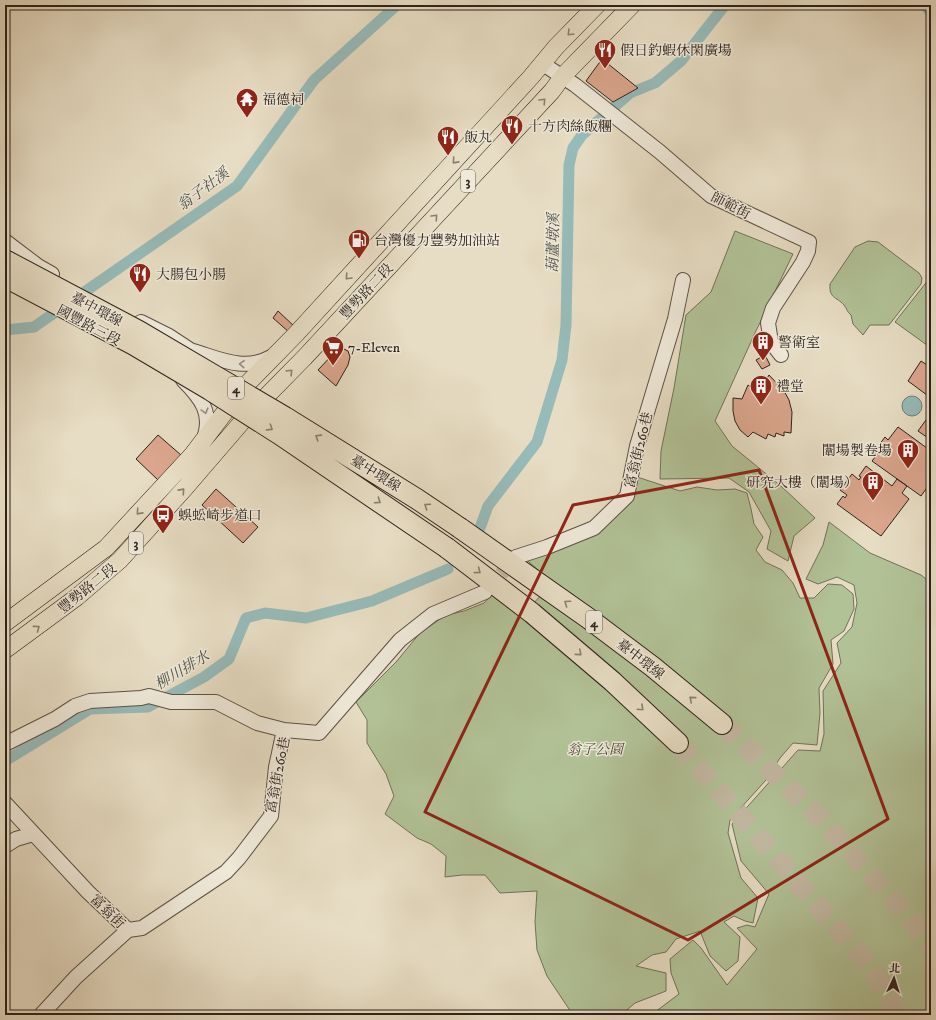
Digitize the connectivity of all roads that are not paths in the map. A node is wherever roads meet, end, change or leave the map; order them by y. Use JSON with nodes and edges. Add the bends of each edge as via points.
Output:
{"nodes":[{"id":1,"x":598,"y":5,"type":"edge"},
{"id":2,"x":632,"y":5,"type":"edge"},
{"id":3,"x":543,"y":64,"type":"junction"},
{"id":4,"x":563,"y":76,"type":"junction"},
{"id":5,"x":5,"y":241,"type":"edge"},
{"id":6,"x":5,"y":259,"type":"edge"},
{"id":7,"x":38,"y":266,"type":"junction"},
{"id":8,"x":5,"y":278,"type":"edge"},
{"id":9,"x":683,"y":280,"type":"dead end"},
{"id":10,"x":190,"y":350,"type":"junction"},
{"id":11,"x":278,"y":352,"type":"junction"},
{"id":12,"x":781,"y":354,"type":"dead end"},
{"id":13,"x":173,"y":370,"type":"junction"},
{"id":14,"x":244,"y":387,"type":"junction"},
{"id":15,"x":265,"y":398,"type":"junction"},
{"id":16,"x":229,"y":405,"type":"junction"},
{"id":17,"x":247,"y":416,"type":"junction"},
{"id":18,"x":202,"y":441,"type":"junction"},
{"id":19,"x":516,"y":557,"type":"tunnel mouth"},
{"id":20,"x":485,"y":592,"type":"tunnel mouth"},
{"id":21,"x":5,"y":623,"type":"edge"},
{"id":22,"x":5,"y":650,"type":"edge"},
{"id":23,"x":722,"y":724,"type":"tunnel mouth"},
{"id":24,"x":284,"y":730,"type":"junction"},
{"id":25,"x":678,"y":743,"type":"tunnel mouth"},
{"id":26,"x":5,"y":744,"type":"edge"},
{"id":27,"x":5,"y":803,"type":"edge"},
{"id":28,"x":33,"y":834,"type":"junction"},
{"id":29,"x":5,"y":846,"type":"edge"},
{"id":30,"x":128,"y":930,"type":"junction"},
{"id":31,"x":41,"y":1015,"type":"edge"}],
"edges":[{"from":1,"to":3,"type":"main road","name":"豐勢路二段","number":"3","one_way":true,"via":[[556,47]]},
{"from":2,"to":4,"type":"main road","name":"豐勢路二段","number":"3"},
{"from":3,"to":4,"type":"street","name":"師範街"},
{"from":3,"to":11,"type":"main road","name":"豐勢路二段","number":"3","one_way":true},
{"from":4,"to":12,"type":"street","name":"師範街","via":[[660,152],[711,196],[809,242],[803,262],[773,308],[768,323],[771,342]]},
{"from":15,"to":4,"type":"main road","name":"豐勢路二段","number":"3","one_way":true,"via":[[552,91]]},
{"from":5,"to":7,"type":"street","name":"國豐路三段"},
{"from":6,"to":7,"type":"street","name":"國豐路三段"},
{"from":23,"to":6,"type":"highway","name":"臺中環線","number":"4","one_way":true,"bridge":true,"via":[[588,618],[417,499],[279,413],[139,331]]},
{"from":7,"to":10,"type":"street","name":"國豐路三段","via":[[169,336]]},
{"from":8,"to":13,"type":"street","name":"國豐路三段","bridge":true},
{"from":8,"to":25,"type":"highway","name":"臺中環線","number":"4","one_way":true,"bridge":true,"via":[[134,345],[210,390],[447,548],[532,612],[612,681]]},
{"from":9,"to":19,"type":"street","name":"富翁街260巷","via":[[675,318],[637,446],[627,496],[594,528]]},
{"from":11,"to":10,"type":"street","name":"國豐路三段","one_way":true,"via":[[262,362],[244,365]]},
{"from":10,"to":14,"type":"street","name":"國豐路三段"},
{"from":11,"to":14,"type":"main road","name":"豐勢路二段","number":"3"},
{"from":13,"to":16,"type":"street","name":"國豐路三段"},
{"from":13,"to":18,"type":"street","name":"國豐路三段","one_way":true,"via":[[197,394],[204,405],[207,425]]},
{"from":14,"to":15,"type":"street","name":"國豐路三段"},
{"from":14,"to":16,"type":"main road","name":"豐勢路二段","number":"3"},
{"from":15,"to":17,"type":"main road","name":"豐勢路二段","number":"3"},
{"from":16,"to":17,"type":"street","name":"國豐路三段"},
{"from":16,"to":18,"type":"main road","name":"豐勢路二段","number":"3"},
{"from":22,"to":17,"type":"main road","name":"豐勢路二段","number":"3","one_way":true,"via":[[120,560]]},
{"from":18,"to":21,"type":"main road","name":"豐勢路二段","number":"3","one_way":true,"via":[[106,548]]},
{"from":20,"to":24,"type":"street","name":"富翁街260巷","via":[[433,614],[400,640],[319,734]]},
{"from":24,"to":26,"type":"street","via":[[257,723],[216,702],[171,702],[150,696],[90,701]]},
{"from":24,"to":30,"type":"street","name":"富翁街260巷","via":[[276,767],[271,816],[239,858],[226,872],[142,928]]},
{"from":27,"to":28,"type":"street","name":"富翁街"},
{"from":28,"to":29,"type":"street","via":[[16,839]]},
{"from":28,"to":30,"type":"street","name":"富翁街"},
{"from":30,"to":31,"type":"street","name":"富翁街","via":[[76,977]]}]}
